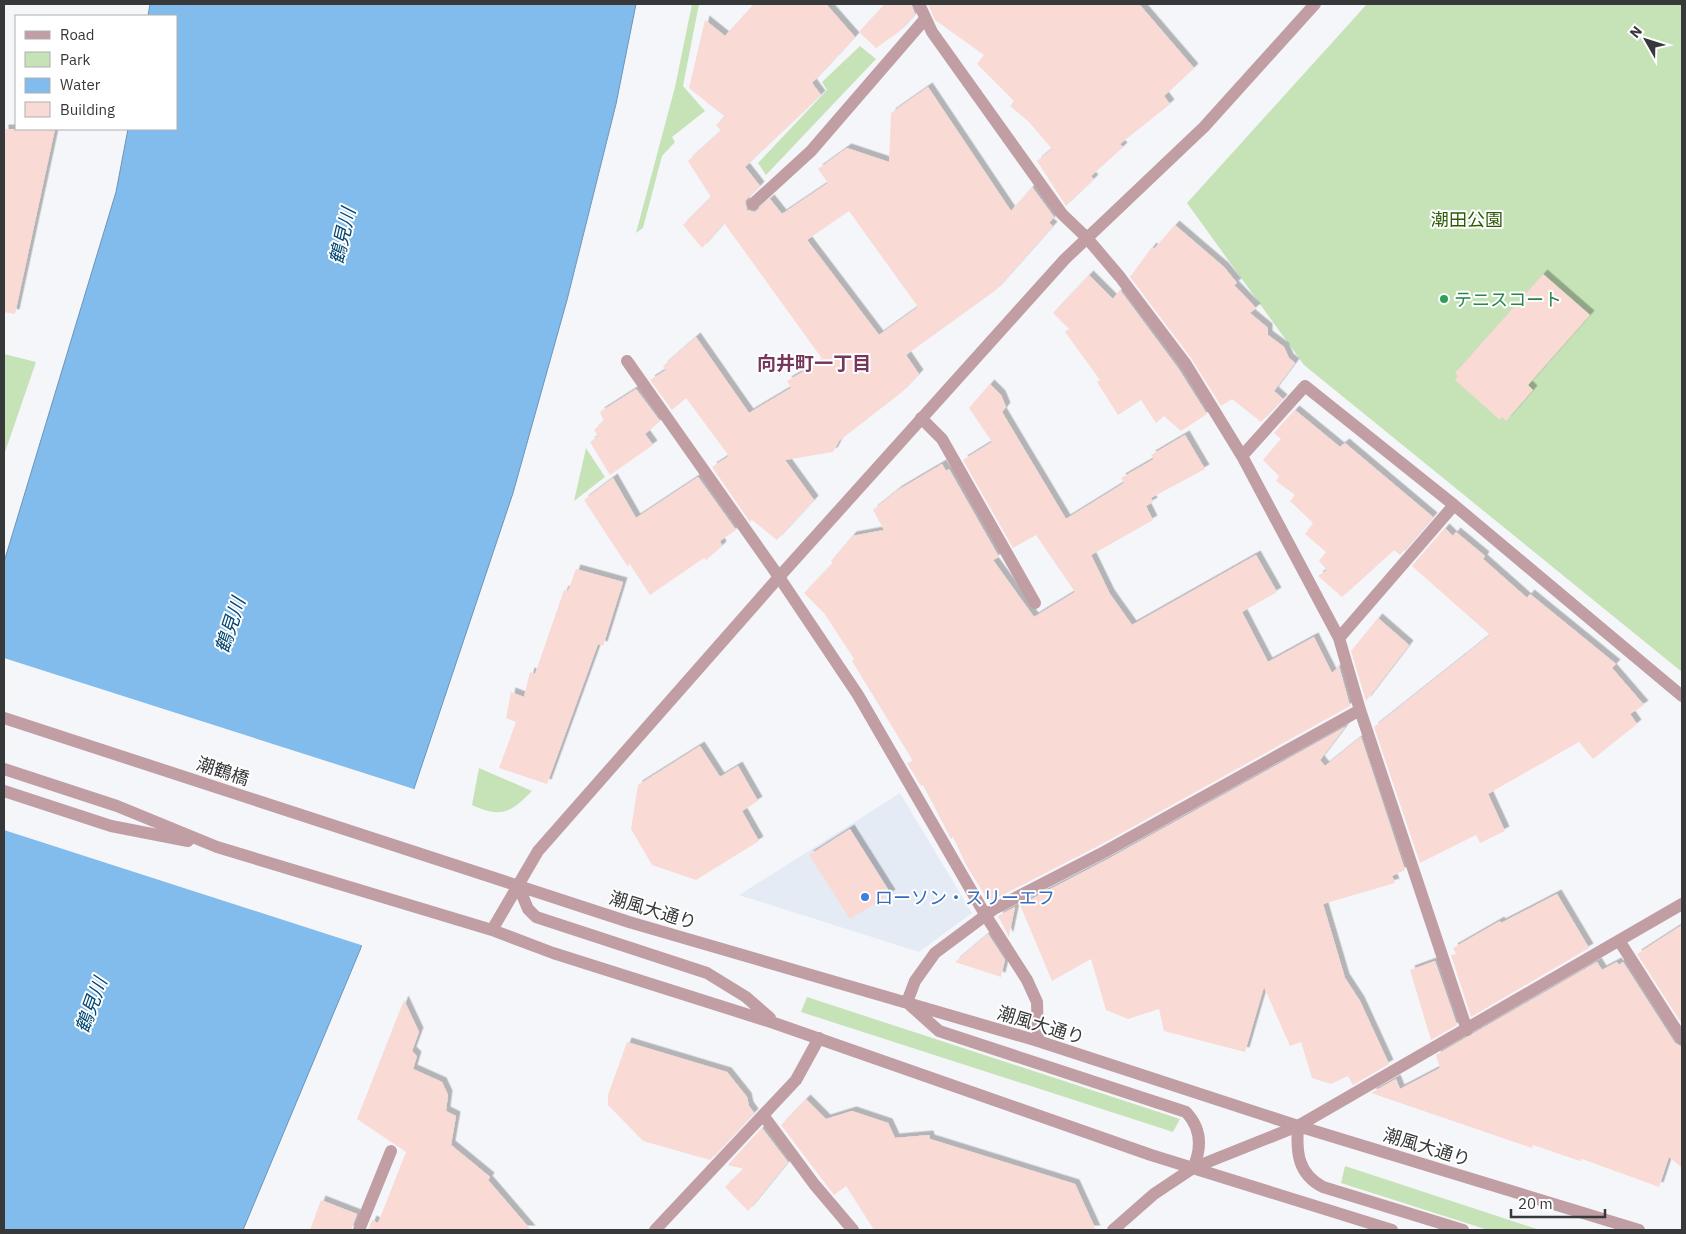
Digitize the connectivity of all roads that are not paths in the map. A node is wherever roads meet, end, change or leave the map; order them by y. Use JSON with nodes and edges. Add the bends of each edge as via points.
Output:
{"nodes":[{"id":1,"x":919,"y":4,"type":"edge"},
{"id":2,"x":1315,"y":4,"type":"edge"},
{"id":3,"x":925,"y":19,"type":"junction"},
{"id":4,"x":753,"y":204,"type":"dead end"},
{"id":5,"x":1086,"y":237,"type":"junction"},
{"id":6,"x":627,"y":361,"type":"dead end"},
{"id":7,"x":921,"y":418,"type":"junction"},
{"id":8,"x":1242,"y":456,"type":"junction"},
{"id":9,"x":1454,"y":505,"type":"junction"},
{"id":10,"x":779,"y":577,"type":"junction"},
{"id":11,"x":1034,"y":603,"type":"dead end"},
{"id":12,"x":1339,"y":638,"type":"junction"},
{"id":13,"x":1682,"y":696,"type":"edge"},
{"id":14,"x":1360,"y":710,"type":"junction"},
{"id":15,"x":4,"y":718,"type":"edge"},
{"id":16,"x":4,"y":769,"type":"edge"},
{"id":17,"x":4,"y":791,"type":"edge"},
{"id":18,"x":217,"y":847,"type":"junction"},
{"id":19,"x":432,"y":858,"type":"joint"},
{"id":20,"x":518,"y":885,"type":"junction"},
{"id":21,"x":1682,"y":904,"type":"edge"},
{"id":22,"x":986,"y":916,"type":"junction"},
{"id":23,"x":492,"y":930,"type":"junction"},
{"id":24,"x":1620,"y":942,"type":"junction"},
{"id":25,"x":907,"y":1002,"type":"junction"},
{"id":26,"x":774,"y":1023,"type":"junction"},
{"id":27,"x":1467,"y":1030,"type":"junction"},
{"id":28,"x":819,"y":1038,"type":"junction"},
{"id":29,"x":1682,"y":1039,"type":"edge"},
{"id":30,"x":1038,"y":1041,"type":"junction"},
{"id":31,"x":763,"y":1115,"type":"junction"},
{"id":32,"x":1298,"y":1126,"type":"junction"},
{"id":33,"x":391,"y":1151,"type":"dead end"},
{"id":34,"x":1193,"y":1168,"type":"junction"},
{"id":35,"x":1117,"y":1229,"type":"edge"},
{"id":36,"x":359,"y":1230,"type":"edge"},
{"id":37,"x":655,"y":1230,"type":"edge"},
{"id":38,"x":853,"y":1230,"type":"edge"},
{"id":39,"x":1392,"y":1230,"type":"edge"},
{"id":40,"x":1463,"y":1230,"type":"edge"},
{"id":41,"x":1639,"y":1230,"type":"edge"}],
"edges":[{"from":1,"to":3,"type":"street"},
{"from":2,"to":5,"type":"street","via":[[1204,127]]},
{"from":3,"to":4,"type":"street","via":[[811,151]]},
{"from":3,"to":5,"type":"street","via":[[1062,214]]},
{"from":5,"to":7,"type":"street"},
{"from":5,"to":8,"type":"street","via":[[1185,363]]},
{"from":6,"to":10,"type":"street"},
{"from":7,"to":10,"type":"street"},
{"from":7,"to":11,"type":"street","via":[[942,439]]},
{"from":8,"to":9,"type":"street","via":[[1305,386]]},
{"from":8,"to":12,"type":"street"},
{"from":9,"to":12,"type":"street"},
{"from":9,"to":13,"type":"street"},
{"from":10,"to":20,"type":"street","via":[[538,850]]},
{"from":10,"to":22,"type":"street","via":[[858,695]]},
{"from":12,"to":14,"type":"street"},
{"from":14,"to":22,"type":"street"},
{"from":14,"to":27,"type":"street"},
{"from":15,"to":19,"type":"street","name":"潮鶴橋"},
{"from":16,"to":18,"type":"street","via":[[116,806]]},
{"from":17,"to":18,"type":"street","via":[[111,826]]},
{"from":18,"to":23,"type":"street"},
{"from":19,"to":20,"type":"street","name":"潮風大通り"},
{"from":20,"to":23,"type":"street"},
{"from":20,"to":25,"type":"street","name":"潮風大通り","via":[[781,968]]},
{"from":20,"to":26,"type":"street","via":[[528,909],[536,916],[707,973],[746,997]]},
{"from":21,"to":24,"type":"street"},
{"from":22,"to":25,"type":"street","via":[[935,953],[915,981]]},
{"from":22,"to":30,"type":"street","via":[[1027,980],[1036,1002]]},
{"from":23,"to":26,"type":"street","via":[[553,953]]},
{"from":24,"to":27,"type":"street"},
{"from":24,"to":29,"type":"street"},
{"from":25,"to":30,"type":"street","name":"潮風大通り"},
{"from":25,"to":34,"type":"street","via":[[939,1031],[1186,1112],[1194,1120],[1199,1136],[1199,1155]]},
{"from":26,"to":28,"type":"street"},
{"from":27,"to":32,"type":"street"},
{"from":28,"to":31,"type":"street","via":[[796,1080]]},
{"from":28,"to":34,"type":"street"},
{"from":30,"to":32,"type":"street","name":"潮風大通り"},
{"from":31,"to":37,"type":"street"},
{"from":31,"to":38,"type":"street"},
{"from":32,"to":34,"type":"street"},
{"from":32,"to":40,"type":"street","via":[[1298,1154],[1311,1180]]},
{"from":32,"to":41,"type":"street","name":"潮風大通り"},
{"from":33,"to":36,"type":"street"},
{"from":34,"to":35,"type":"street","via":[[1154,1194]]},
{"from":34,"to":39,"type":"street"}]}
